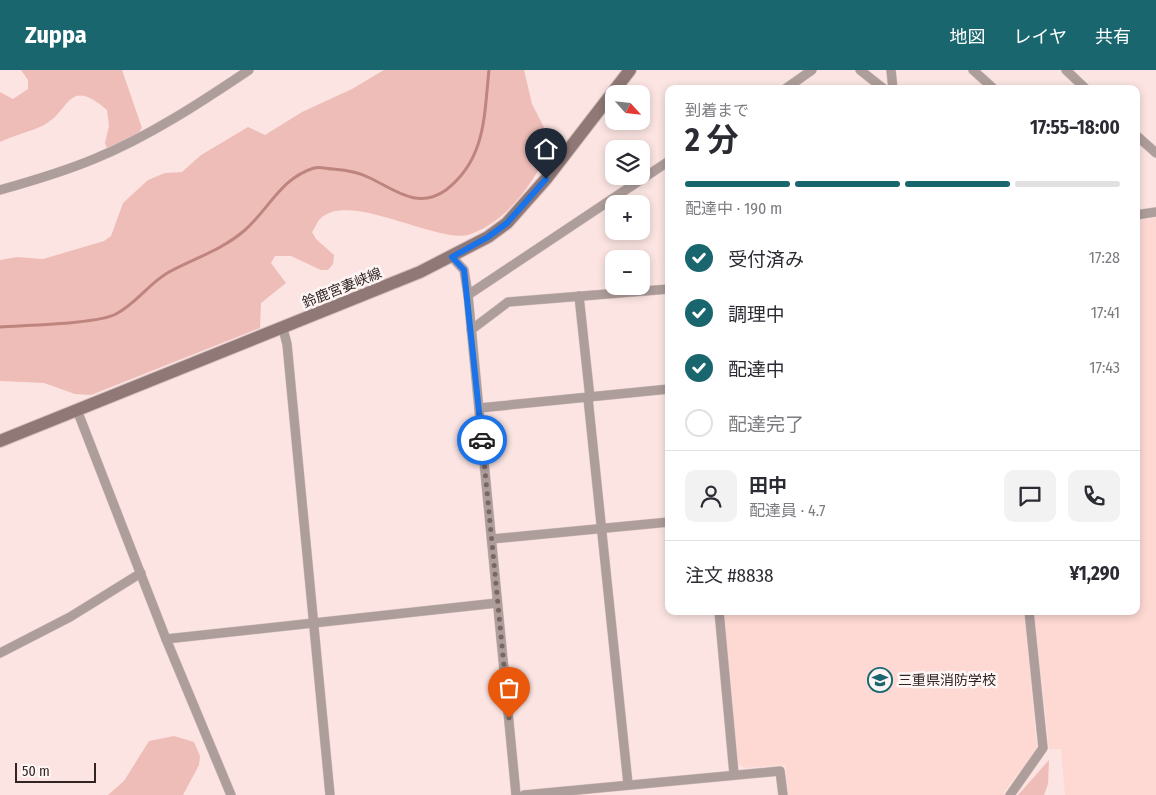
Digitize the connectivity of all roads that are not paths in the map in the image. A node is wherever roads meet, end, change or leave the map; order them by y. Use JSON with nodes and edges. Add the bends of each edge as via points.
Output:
{"nodes":[{"id":1,"x":249,"y":70,"type":"edge"},
{"id":2,"x":630,"y":70,"type":"edge"},
{"id":3,"x":812,"y":70,"type":"edge"},
{"id":4,"x":860,"y":70,"type":"edge"},
{"id":5,"x":891,"y":70,"type":"edge"},
{"id":6,"x":973,"y":70,"type":"edge"},
{"id":7,"x":1066,"y":70,"type":"edge"},
{"id":8,"x":790,"y":85,"type":"edge"},
{"id":9,"x":879,"y":85,"type":"edge"},
{"id":10,"x":893,"y":85,"type":"edge"},
{"id":11,"x":990,"y":85,"type":"edge"},
{"id":12,"x":1082,"y":85,"type":"edge"},
{"id":13,"x":1140,"y":139,"type":"edge"},
{"id":14,"x":1156,"y":154,"type":"edge"},
{"id":15,"x":665,"y":164,"type":"edge"},
{"id":16,"x":0,"y":190,"type":"edge"},
{"id":17,"x":1156,"y":212,"type":"edge"},
{"id":18,"x":1140,"y":214,"type":"edge"},
{"id":19,"x":452,"y":257,"type":"junction"},
{"id":20,"x":665,"y":289,"type":"edge"},
{"id":21,"x":468,"y":295,"type":"junction"},
{"id":22,"x":579,"y":296,"type":"junction"},
{"id":23,"x":283,"y":328,"type":"junction"},
{"id":24,"x":471,"y":330,"type":"junction"},
{"id":25,"x":665,"y":389,"type":"edge"},
{"id":26,"x":589,"y":398,"type":"junction"},
{"id":27,"x":479,"y":408,"type":"junction"},
{"id":28,"x":77,"y":410,"type":"junction"},
{"id":29,"x":0,"y":441,"type":"edge"},
{"id":30,"x":665,"y":522,"type":"edge"},
{"id":31,"x":602,"y":528,"type":"junction"},
{"id":32,"x":492,"y":539,"type":"junction"},
{"id":33,"x":141,"y":573,"type":"junction"},
{"id":34,"x":497,"y":603,"type":"junction"},
{"id":35,"x":720,"y":615,"type":"edge"},
{"id":36,"x":1029,"y":615,"type":"edge"},
{"id":37,"x":314,"y":624,"type":"junction"},
{"id":38,"x":166,"y":639,"type":"junction"},
{"id":39,"x":0,"y":653,"type":"edge"},
{"id":40,"x":734,"y":774,"type":"junction"},
{"id":41,"x":628,"y":784,"type":"junction"},
{"id":42,"x":231,"y":795,"type":"edge"},
{"id":43,"x":330,"y":795,"type":"edge"},
{"id":44,"x":516,"y":795,"type":"edge"},
{"id":45,"x":524,"y":795,"type":"edge"},
{"id":46,"x":783,"y":795,"type":"edge"},
{"id":47,"x":1010,"y":795,"type":"edge"}],
"edges":[{"from":1,"to":16,"type":"street","via":[[120,147],[68,169]]},
{"from":2,"to":19,"type":"main road","name":"鈴鹿宮妻峡線","via":[[546,179],[507,223]]},
{"from":3,"to":8,"type":"street"},
{"from":4,"to":9,"type":"street"},
{"from":5,"to":10,"type":"street"},
{"from":6,"to":11,"type":"street"},
{"from":7,"to":12,"type":"street"},
{"from":13,"to":14,"type":"street"},
{"from":15,"to":21,"type":"street"},
{"from":17,"to":18,"type":"street"},
{"from":19,"to":21,"type":"street","via":[[464,270]]},
{"from":19,"to":23,"type":"main road","name":"鈴鹿宮妻峡線"},
{"from":20,"to":22,"type":"street"},
{"from":21,"to":24,"type":"street"},
{"from":22,"to":24,"type":"street","via":[[508,302]]},
{"from":22,"to":26,"type":"street"},
{"from":23,"to":28,"type":"main road","name":"鈴鹿宮妻峡線"},
{"from":23,"to":37,"type":"street"},
{"from":24,"to":27,"type":"street"},
{"from":25,"to":26,"type":"street"},
{"from":26,"to":27,"type":"street"},
{"from":26,"to":31,"type":"street"},
{"from":27,"to":32,"type":"street"},
{"from":28,"to":29,"type":"main road","name":"鈴鹿宮妻峡線"},
{"from":28,"to":33,"type":"street"},
{"from":30,"to":31,"type":"street"},
{"from":31,"to":32,"type":"street"},
{"from":31,"to":41,"type":"street"},
{"from":32,"to":34,"type":"street"},
{"from":33,"to":38,"type":"street"},
{"from":33,"to":39,"type":"street","via":[[70,617]]},
{"from":34,"to":37,"type":"street"},
{"from":34,"to":44,"type":"street"},
{"from":35,"to":40,"type":"street"},
{"from":36,"to":47,"type":"street","via":[[1043,748]]},
{"from":37,"to":38,"type":"street"},
{"from":37,"to":43,"type":"street"},
{"from":38,"to":42,"type":"street"},
{"from":40,"to":41,"type":"street"},
{"from":40,"to":46,"type":"street","via":[[780,771]]},
{"from":41,"to":45,"type":"street"}]}
